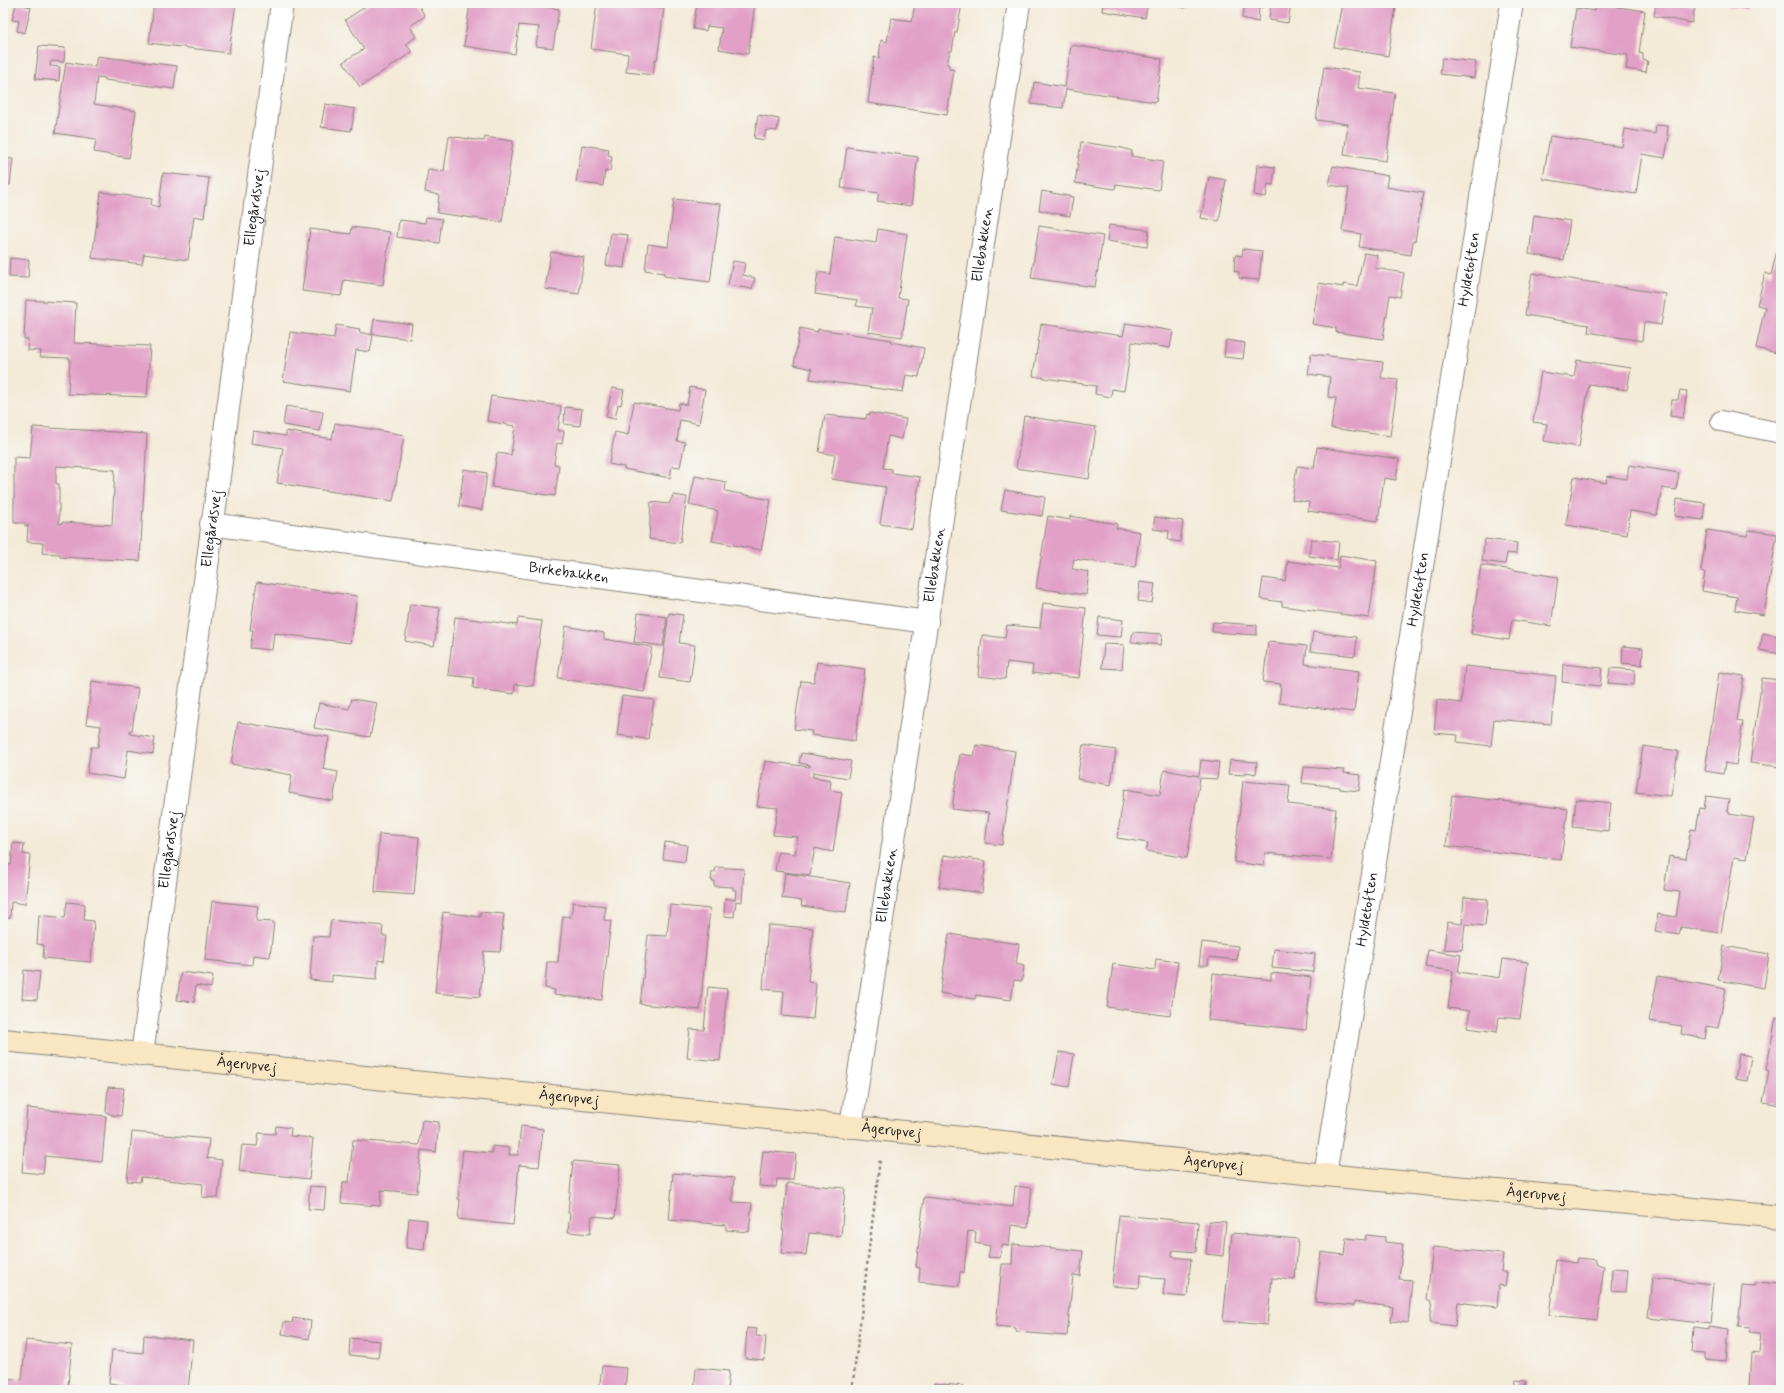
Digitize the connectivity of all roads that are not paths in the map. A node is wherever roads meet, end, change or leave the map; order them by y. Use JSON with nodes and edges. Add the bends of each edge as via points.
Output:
{"nodes":[{"id":1,"x":282,"y":3,"type":"edge"},
{"id":2,"x":1019,"y":3,"type":"edge"},
{"id":3,"x":1512,"y":3,"type":"edge"},
{"id":4,"x":1721,"y":421,"type":"dead end"},
{"id":5,"x":1781,"y":434,"type":"edge"},
{"id":6,"x":211,"y":524,"type":"junction"},
{"id":7,"x":927,"y":622,"type":"junction"},
{"id":8,"x":3,"y":1040,"type":"edge"},
{"id":9,"x":142,"y":1055,"type":"junction"},
{"id":10,"x":851,"y":1127,"type":"junction"},
{"id":11,"x":1325,"y":1176,"type":"junction"},
{"id":12,"x":1781,"y":1217,"type":"edge"}],
"edges":[{"from":1,"to":6,"type":"street","name":"Ellegårdsvej"},
{"from":2,"to":7,"type":"street","name":"Ellebakken"},
{"from":3,"to":11,"type":"street","name":"Hyldetoften"},
{"from":4,"to":5,"type":"lane"},
{"from":6,"to":7,"type":"street","name":"Birkebakken"},
{"from":6,"to":9,"type":"street","name":"Ellegårdsvej"},
{"from":7,"to":10,"type":"street","name":"Ellebakken"},
{"from":8,"to":9,"type":"street","name":"Ågerupvej"},
{"from":9,"to":10,"type":"street","name":"Ågerupvej"},
{"from":10,"to":11,"type":"street","name":"Ågerupvej"},
{"from":11,"to":12,"type":"street","name":"Ågerupvej"}]}
